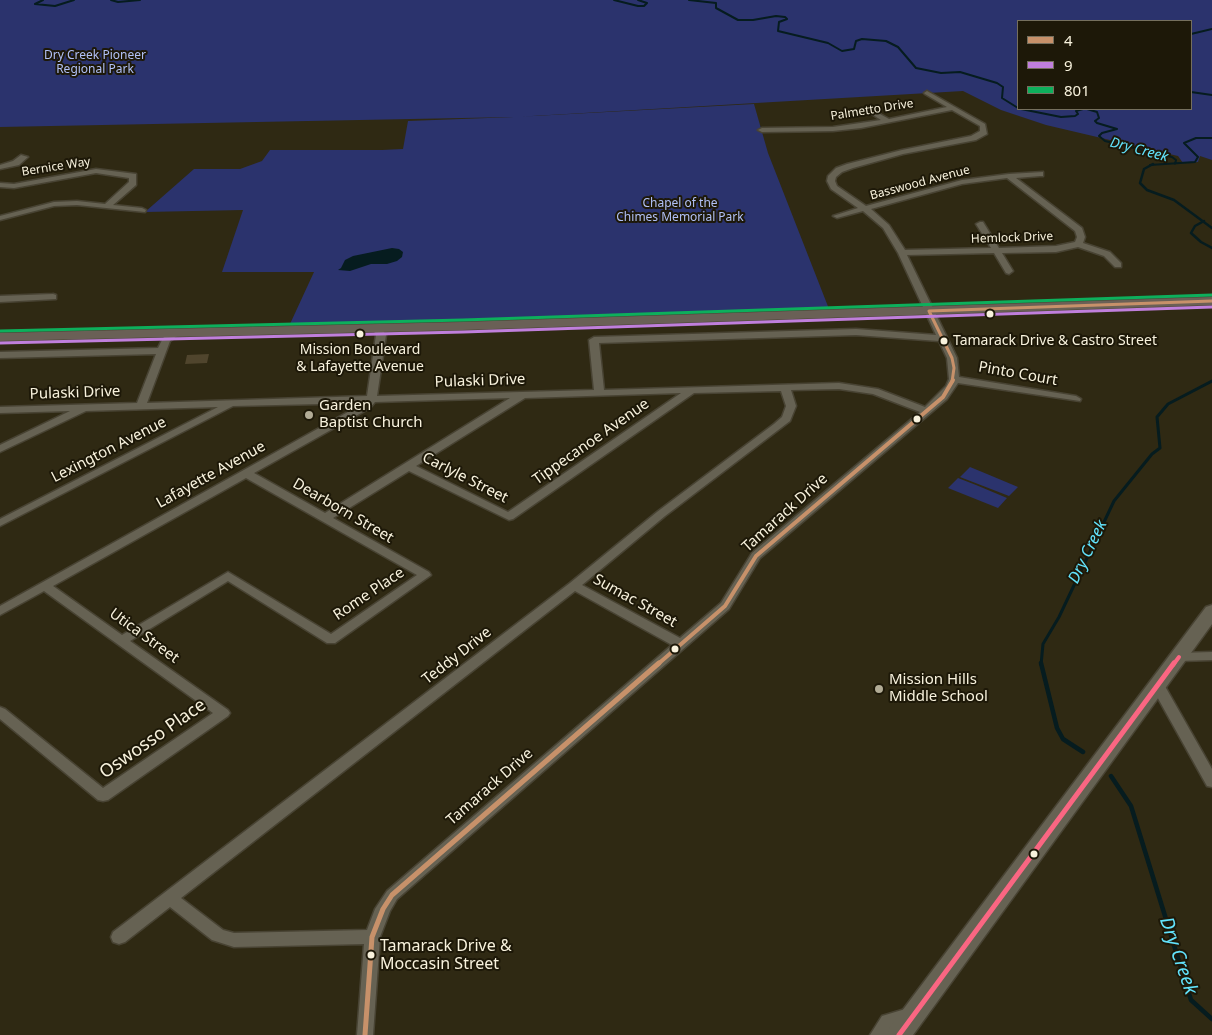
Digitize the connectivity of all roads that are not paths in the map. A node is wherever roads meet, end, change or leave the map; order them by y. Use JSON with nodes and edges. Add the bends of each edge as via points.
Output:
{"nodes":[{"id":1,"x":927,"y":93,"type":"dead end"},
{"id":2,"x":954,"y":108,"type":"junction"},
{"id":3,"x":869,"y":110,"type":"dead end"},
{"id":4,"x":886,"y":120,"type":"junction"},
{"id":5,"x":762,"y":130,"type":"dead end"},
{"id":6,"x":24,"y":158,"type":"dead end"},
{"id":7,"x":0,"y":167,"type":"edge"},
{"id":8,"x":1040,"y":174,"type":"dead end"},
{"id":9,"x":1009,"y":176,"type":"junction"},
{"id":10,"x":0,"y":185,"type":"edge"},
{"id":11,"x":107,"y":206,"type":"junction"},
{"id":12,"x":866,"y":209,"type":"junction"},
{"id":13,"x":142,"y":210,"type":"dead end"},
{"id":14,"x":838,"y":216,"type":"dead end"},
{"id":15,"x":0,"y":218,"type":"edge"},
{"id":16,"x":980,"y":224,"type":"dead end"},
{"id":17,"x":1078,"y":244,"type":"junction"},
{"id":18,"x":996,"y":251,"type":"junction"},
{"id":19,"x":902,"y":253,"type":"junction"},
{"id":20,"x":1118,"y":265,"type":"dead end"},
{"id":21,"x":1009,"y":271,"type":"dead end"},
{"id":22,"x":53,"y":297,"type":"dead end"},
{"id":23,"x":0,"y":299,"type":"edge"},
{"id":24,"x":1212,"y":301,"type":"edge"},
{"id":25,"x":1212,"y":310,"type":"edge"},
{"id":26,"x":931,"y":315,"type":"junction"},
{"id":27,"x":379,"y":332,"type":"junction"},
{"id":28,"x":0,"y":338,"type":"edge"},
{"id":29,"x":942,"y":338,"type":"junction"},
{"id":30,"x":168,"y":341,"type":"junction"},
{"id":31,"x":0,"y":344,"type":"edge"},
{"id":32,"x":0,"y":355,"type":"edge"},
{"id":33,"x":954,"y":379,"type":"junction"},
{"id":34,"x":785,"y":388,"type":"junction"},
{"id":35,"x":691,"y":391,"type":"junction"},
{"id":36,"x":599,"y":393,"type":"junction"},
{"id":37,"x":523,"y":395,"type":"junction"},
{"id":38,"x":1076,"y":399,"type":"dead end"},
{"id":39,"x":372,"y":400,"type":"junction"},
{"id":40,"x":232,"y":403,"type":"junction"},
{"id":41,"x":141,"y":406,"type":"junction"},
{"id":42,"x":86,"y":408,"type":"junction"},
{"id":43,"x":0,"y":410,"type":"edge"},
{"id":44,"x":927,"y":411,"type":"junction"},
{"id":45,"x":0,"y":449,"type":"edge"},
{"id":46,"x":408,"y":466,"type":"junction"},
{"id":47,"x":246,"y":473,"type":"junction"},
{"id":48,"x":509,"y":517,"type":"joint"},
{"id":49,"x":325,"y":518,"type":"junction"},
{"id":50,"x":0,"y":523,"type":"edge"},
{"id":51,"x":426,"y":575,"type":"joint"},
{"id":52,"x":45,"y":586,"type":"junction"},
{"id":53,"x":574,"y":586,"type":"junction"},
{"id":54,"x":0,"y":611,"type":"edge"},
{"id":55,"x":1212,"y":611,"type":"edge"},
{"id":56,"x":122,"y":640,"type":"junction"},
{"id":57,"x":681,"y":644,"type":"junction"},
{"id":58,"x":1212,"y":656,"type":"edge"},
{"id":59,"x":1179,"y":657,"type":"junction"},
{"id":60,"x":1157,"y":684,"type":"junction"},
{"id":61,"x":0,"y":712,"type":"edge"},
{"id":62,"x":223,"y":713,"type":"joint"},
{"id":63,"x":1207,"y":764,"type":"edge"},
{"id":64,"x":1212,"y":782,"type":"edge"},
{"id":65,"x":170,"y":898,"type":"junction"},
{"id":66,"x":119,"y":937,"type":"dead end"},
{"id":67,"x":372,"y":937,"type":"junction"},
{"id":68,"x":916,"y":1012,"type":"junction"},
{"id":69,"x":366,"y":1035,"type":"edge"},
{"id":70,"x":878,"y":1035,"type":"edge"},
{"id":71,"x":899,"y":1035,"type":"edge"}],
"edges":[{"from":1,"to":2,"type":"street"},
{"from":2,"to":4,"type":"street","name":"Palmetto Drive"},
{"from":2,"to":12,"type":"street","via":[[983,125],[984,132],[972,138],[902,152],[839,170],[832,176],[834,187]]},
{"from":3,"to":4,"type":"street"},
{"from":4,"to":5,"type":"street","name":"Palmetto Drive","via":[[833,129],[801,126]]},
{"from":6,"to":7,"type":"street"},
{"from":8,"to":9,"type":"street","name":"Basswood Avenue"},
{"from":9,"to":12,"type":"street","name":"Basswood Avenue","via":[[962,182]]},
{"from":9,"to":17,"type":"street","name":"Hemlock Drive","via":[[1079,230],[1081,238]]},
{"from":10,"to":11,"type":"street","name":"Bernice Way","via":[[14,186],[96,171],[134,176],[133,183]]},
{"from":11,"to":13,"type":"street"},
{"from":11,"to":15,"type":"street","via":[[54,204]]},
{"from":12,"to":14,"type":"street","name":"Basswood Avenue"},
{"from":12,"to":19,"type":"street","via":[[886,228]]},
{"from":16,"to":18,"type":"street"},
{"from":17,"to":18,"type":"street","name":"Hemlock Drive","via":[[1056,250]]},
{"from":17,"to":20,"type":"street","via":[[1107,254]]},
{"from":18,"to":19,"type":"street","name":"Hemlock Drive"},
{"from":18,"to":21,"type":"street"},
{"from":19,"to":26,"type":"street"},
{"from":22,"to":23,"type":"street"},
{"from":24,"to":26,"type":"main road"},
{"from":25,"to":26,"type":"main road"},
{"from":26,"to":27,"type":"main road"},
{"from":26,"to":29,"type":"street"},
{"from":27,"to":30,"type":"main road"},
{"from":27,"to":39,"type":"street"},
{"from":28,"to":30,"type":"main road"},
{"from":29,"to":33,"type":"street","via":[[952,358]]},
{"from":29,"to":36,"type":"street","via":[[856,332],[594,340]]},
{"from":30,"to":31,"type":"main road"},
{"from":30,"to":32,"type":"street"},
{"from":30,"to":41,"type":"street","name":"Lexington Avenue"},
{"from":33,"to":38,"type":"street","name":"Pinto Court"},
{"from":33,"to":44,"type":"street","name":"Tamarack Drive","via":[[943,397]]},
{"from":34,"to":35,"type":"street","name":"Pulaski Drive"},
{"from":34,"to":44,"type":"street","name":"Pulaski Drive","via":[[839,386],[862,389]]},
{"from":34,"to":53,"type":"street","name":"Teddy Drive","via":[[791,406],[786,419],[640,530]]},
{"from":35,"to":36,"type":"street","name":"Pulaski Drive"},
{"from":35,"to":48,"type":"street","name":"Tippecanoe Avenue"},
{"from":36,"to":37,"type":"street","name":"Pulaski Drive"},
{"from":37,"to":39,"type":"street","name":"Pulaski Drive"},
{"from":37,"to":46,"type":"street"},
{"from":39,"to":40,"type":"street","name":"Pulaski Drive"},
{"from":39,"to":47,"type":"street","name":"Lafayette Avenue"},
{"from":40,"to":41,"type":"street","name":"Pulaski Drive"},
{"from":40,"to":50,"type":"street","name":"Lexington Avenue"},
{"from":41,"to":42,"type":"street","name":"Pulaski Drive"},
{"from":42,"to":43,"type":"street","name":"Pulaski Drive"},
{"from":42,"to":45,"type":"street"},
{"from":44,"to":57,"type":"street","name":"Tamarack Drive","via":[[756,556],[725,606]]},
{"from":46,"to":48,"type":"street","name":"Carlyle Street"},
{"from":46,"to":49,"type":"street"},
{"from":47,"to":49,"type":"street","name":"Dearborn Street"},
{"from":47,"to":52,"type":"street","name":"Lafayette Avenue"},
{"from":49,"to":51,"type":"street","name":"Dearborn Street"},
{"from":51,"to":56,"type":"street","name":"Rome Place","via":[[331,640],[228,576]]},
{"from":52,"to":54,"type":"street","name":"Lafayette Avenue"},
{"from":52,"to":56,"type":"street","name":"Utica Street"},
{"from":53,"to":57,"type":"street","name":"Sumac Street"},
{"from":53,"to":65,"type":"street","name":"Teddy Drive"},
{"from":55,"to":59,"type":"main road"},
{"from":56,"to":62,"type":"street","name":"Utica Street"},
{"from":57,"to":67,"type":"street","name":"Tamarack Drive","via":[[392,895]]},
{"from":58,"to":59,"type":"street"},
{"from":59,"to":60,"type":"main road"},
{"from":60,"to":63,"type":"street"},
{"from":60,"to":68,"type":"main road"},
{"from":61,"to":62,"type":"street","name":"Oswosso Place","via":[[103,796]]},
{"from":63,"to":64,"type":"street"},
{"from":65,"to":66,"type":"street","name":"Teddy Drive"},
{"from":65,"to":67,"type":"street","via":[[218,935],[234,940]]},
{"from":67,"to":69,"type":"street","name":"Tamarack Drive"},
{"from":68,"to":70,"type":"street","via":[[888,1021]]},
{"from":68,"to":71,"type":"main road"}]}
